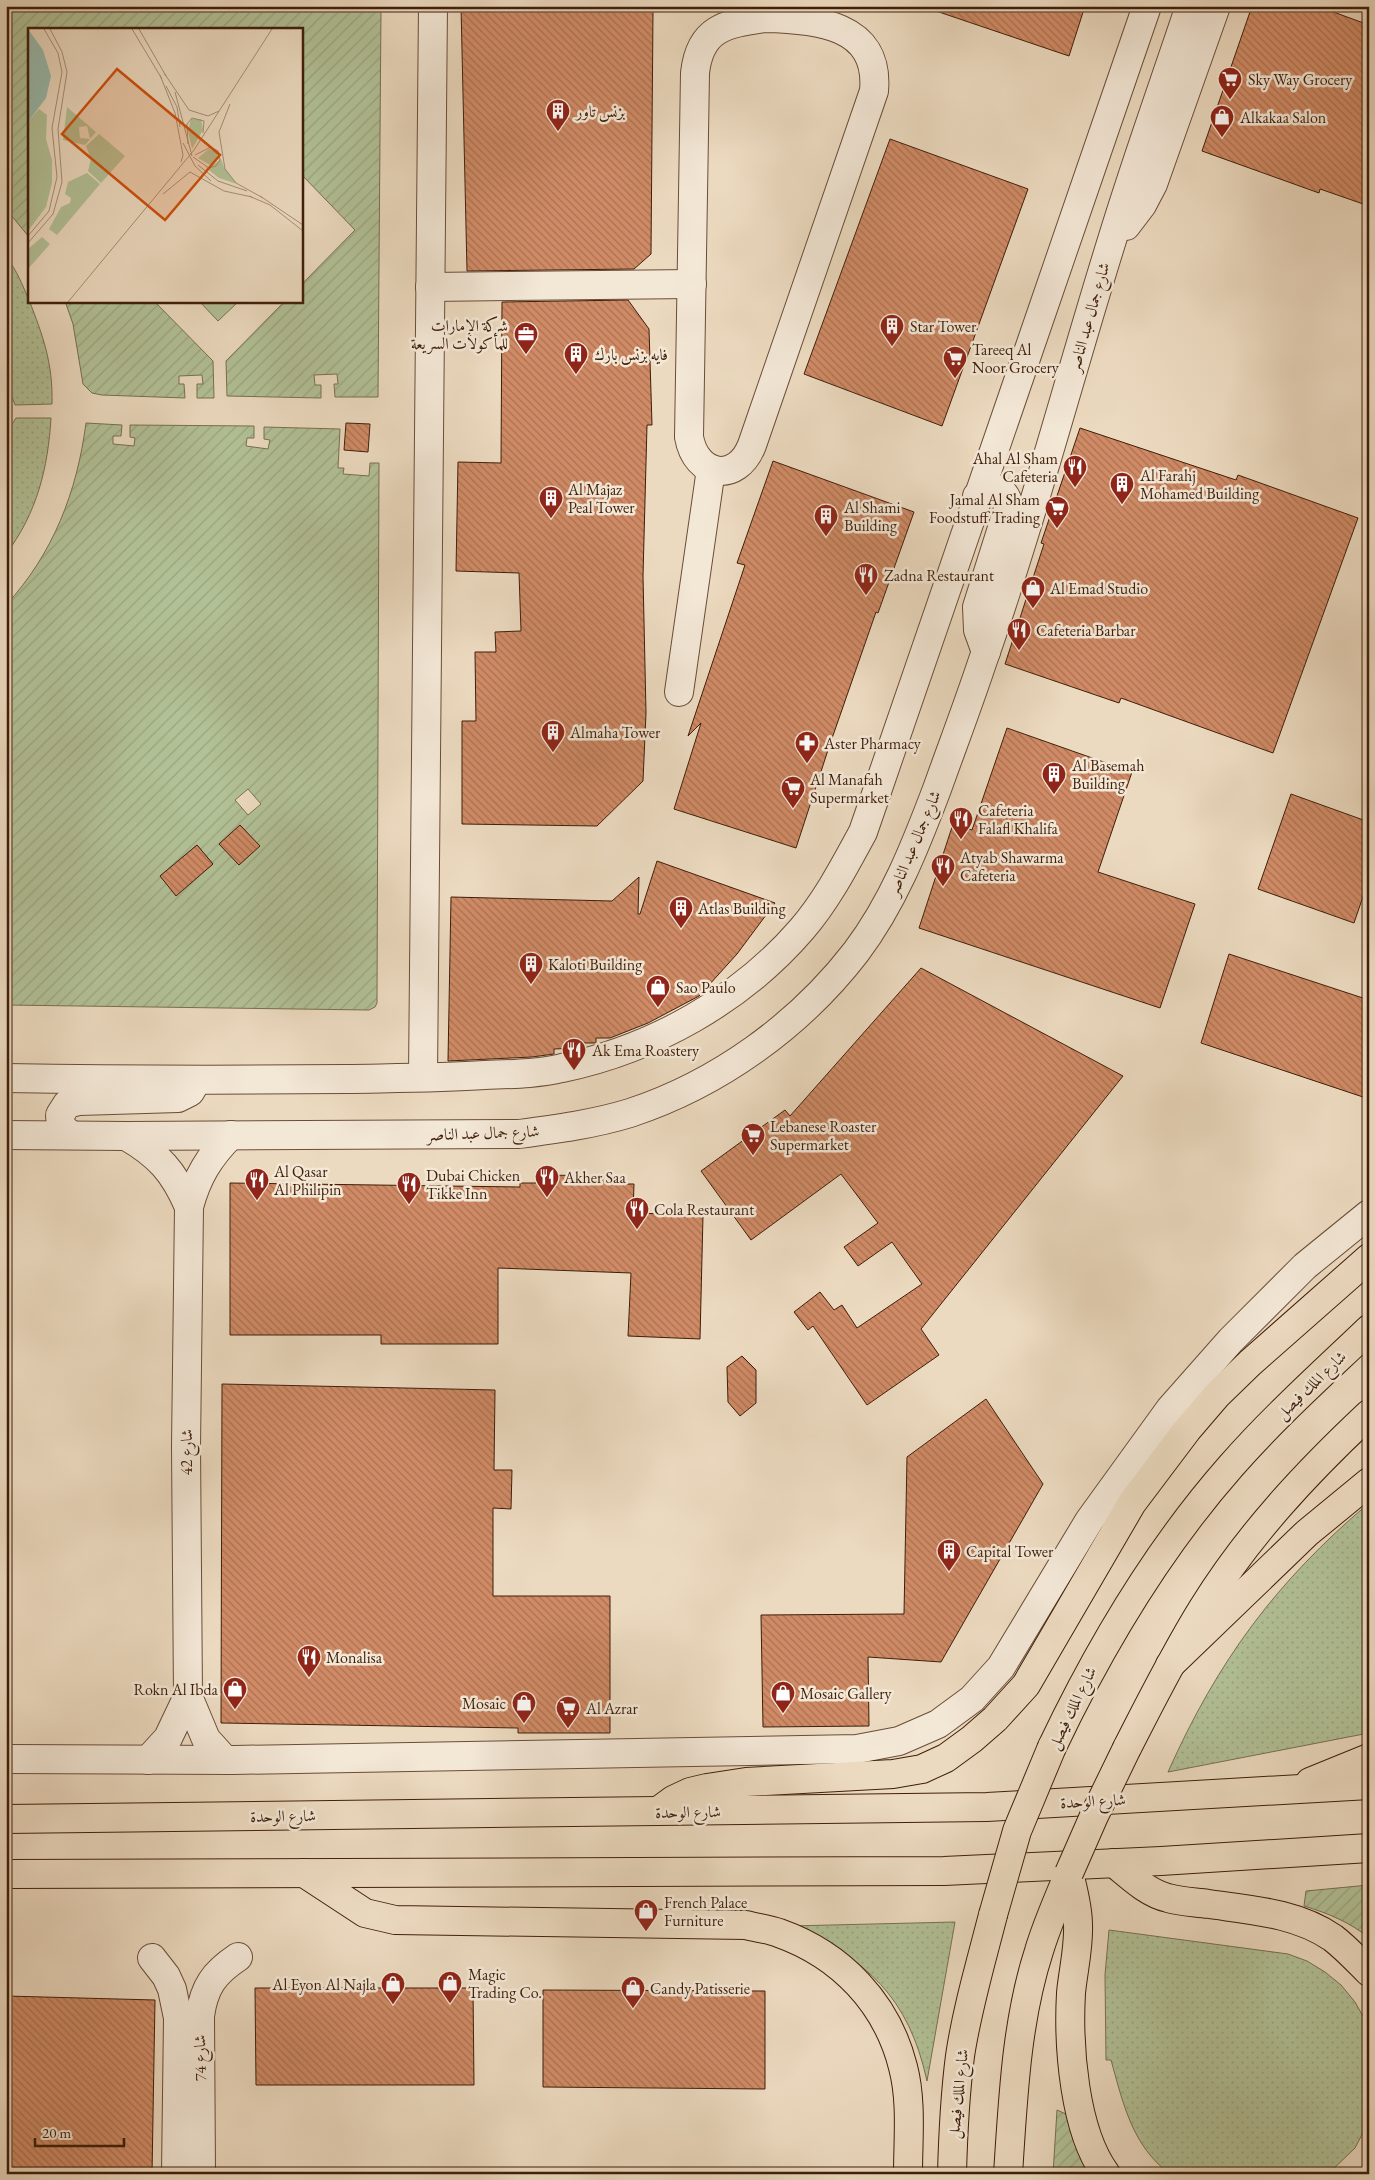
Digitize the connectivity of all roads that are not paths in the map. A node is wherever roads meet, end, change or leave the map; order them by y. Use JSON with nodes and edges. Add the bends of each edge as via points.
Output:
{"nodes":[{"id":1,"x":433,"y":6,"type":"edge"},
{"id":2,"x":1147,"y":6,"type":"edge"},
{"id":3,"x":1190,"y":6,"type":"edge"},
{"id":4,"x":1216,"y":6,"type":"edge"},
{"id":5,"x":1112,"y":239,"type":"junction"},
{"id":6,"x":692,"y":284,"type":"junction"},
{"id":7,"x":430,"y":287,"type":"junction"},
{"id":8,"x":711,"y":469,"type":"junction"},
{"id":9,"x":977,"y":496,"type":"junction"},
{"id":10,"x":986,"y":652,"type":"junction"},
{"id":11,"x":679,"y":692,"type":"dead end"},
{"id":12,"x":423,"y":1077,"type":"junction"},
{"id":13,"x":6,"y":1078,"type":"edge"},
{"id":14,"x":197,"y":1081,"type":"junction"},
{"id":15,"x":6,"y":1135,"type":"edge"},
{"id":16,"x":71,"y":1135,"type":"junction"},
{"id":17,"x":231,"y":1135,"type":"junction"},
{"id":18,"x":126,"y":1136,"type":"junction"},
{"id":19,"x":188,"y":1207,"type":"junction"},
{"id":20,"x":1369,"y":1214,"type":"edge"},
{"id":21,"x":1369,"y":1258,"type":"edge"},
{"id":22,"x":1369,"y":1329,"type":"edge"},
{"id":23,"x":1369,"y":1414,"type":"edge"},
{"id":24,"x":1369,"y":1482,"type":"edge"},
{"id":25,"x":1170,"y":1665,"type":"junction"},
{"id":26,"x":188,"y":1696,"type":"junction"},
{"id":27,"x":1369,"y":1758,"type":"edge"},
{"id":28,"x":6,"y":1759,"type":"edge"},
{"id":29,"x":148,"y":1760,"type":"junction"},
{"id":30,"x":225,"y":1760,"type":"junction"},
{"id":31,"x":1369,"y":1785,"type":"edge"},
{"id":32,"x":1292,"y":1790,"type":"junction"},
{"id":33,"x":657,"y":1812,"type":"junction"},
{"id":34,"x":6,"y":1819,"type":"edge"},
{"id":35,"x":1369,"y":1848,"type":"edge"},
{"id":36,"x":1114,"y":1863,"type":"junction"},
{"id":37,"x":304,"y":1872,"type":"junction"},
{"id":38,"x":1069,"y":1872,"type":"junction"},
{"id":39,"x":6,"y":1874,"type":"edge"},
{"id":40,"x":238,"y":1957,"type":"dead end"},
{"id":41,"x":152,"y":1958,"type":"dead end"},
{"id":42,"x":1369,"y":1972,"type":"edge"},
{"id":43,"x":176,"y":2174,"type":"edge"},
{"id":44,"x":201,"y":2174,"type":"edge"},
{"id":45,"x":908,"y":2174,"type":"edge"},
{"id":46,"x":952,"y":2174,"type":"edge"},
{"id":47,"x":1008,"y":2174,"type":"edge"},
{"id":48,"x":1106,"y":2174,"type":"edge"}],
"edges":[{"from":1,"to":7,"type":"street"},
{"from":2,"to":9,"type":"street"},
{"from":3,"to":5,"type":"street","name":"شارع جمال عبد الناصر"},
{"from":4,"to":5,"type":"street","via":[[1153,184],[1129,223]]},
{"from":5,"to":10,"type":"street","name":"شارع جمال عبد الناصر","via":[[1029,523]]},
{"from":6,"to":7,"type":"street"},
{"from":6,"to":8,"type":"street","via":[[690,437],[692,450],[700,462]]},
{"from":6,"to":8,"type":"street","via":[[695,73],[697,55],[706,39],[719,28],[764,18],[792,18],[848,32],[868,51],[874,64],[874,91],[747,458],[737,467],[724,471]]},
{"from":7,"to":12,"type":"street"},
{"from":8,"to":11,"type":"street"},
{"from":9,"to":10,"type":"street","via":[[993,488],[1001,491],[1009,506],[977,607],[978,630]]},
{"from":9,"to":12,"type":"street","via":[[863,832],[836,882],[802,929],[762,970],[717,1004],[659,1036],[562,1068],[531,1073]]},
{"from":10,"to":17,"type":"street","name":"شارع جمال عبد الناصر","via":[[913,854],[887,905],[856,952],[819,994],[778,1032],[732,1065],[682,1092],[630,1112],[566,1128],[519,1134]]},
{"from":12,"to":14,"type":"street"},
{"from":13,"to":14,"type":"street"},
{"from":14,"to":16,"type":"street","via":[[190,1092],[178,1098],[67,1104],[60,1115],[61,1127]]},
{"from":15,"to":16,"type":"street","name":"شارع جمال عبد الناصر"},
{"from":16,"to":18,"type":"street","name":"شارع جمال عبد الناصر"},
{"from":17,"to":18,"type":"street","name":"شارع جمال عبد الناصر"},
{"from":17,"to":19,"type":"street","name":"شارع 42","via":[[203,1167]]},
{"from":18,"to":19,"type":"street","name":"شارع 42","via":[[147,1148],[165,1165],[179,1184]]},
{"from":19,"to":26,"type":"street","name":"شارع 42"},
{"from":20,"to":30,"type":"street","via":[[1298,1272],[1231,1340],[1170,1409],[1089,1521],[1001,1667],[972,1699],[938,1724],[899,1741],[857,1749]]},
{"from":21,"to":33,"type":"main road","via":[[1250,1363],[1187,1430],[1132,1503],[1026,1685],[972,1739],[946,1758],[922,1769],[892,1774],[746,1782],[707,1788],[673,1800]]},
{"from":22,"to":46,"type":"main road","name":"شارع الملك فيصل","bridge":true,"via":[[1279,1415],[1187,1520],[1109,1636],[1052,1747],[1017,1831],[975,1981],[960,2056]]},
{"from":23,"to":25,"type":"main road","via":[[1284,1499],[1242,1551]]},
{"from":24,"to":25,"type":"main road","via":[[1307,1533]]},
{"from":25,"to":38,"type":"main road","bridge":true},
{"from":26,"to":29,"type":"street","name":"شارع 42","via":[[168,1738]]},
{"from":26,"to":30,"type":"street","name":"شارع 42","via":[[206,1739]]},
{"from":27,"to":32,"type":"main road"},
{"from":28,"to":29,"type":"street"},
{"from":29,"to":30,"type":"street"},
{"from":31,"to":32,"type":"main road","name":"شارع الوحدة"},
{"from":32,"to":33,"type":"main road","name":"شارع الوحدة","via":[[987,1806]]},
{"from":33,"to":34,"type":"main road","name":"شارع الوحدة"},
{"from":35,"to":36,"type":"main road"},
{"from":36,"to":37,"type":"main road","via":[[944,1871]]},
{"from":36,"to":42,"type":"main road","via":[[1138,1883],[1166,1898],[1264,1912],[1311,1927],[1332,1938]]},
{"from":37,"to":39,"type":"main road"},
{"from":37,"to":45,"type":"main road","via":[[365,1913],[395,1920],[746,1925],[778,1932],[807,1945],[835,1962],[859,1984],[894,2037],[904,2068],[908,2100]]},
{"from":38,"to":47,"type":"main road","via":[[1039,1951],[1025,2005],[1014,2082]]},
{"from":38,"to":48,"type":"main road","via":[[1078,1927],[1070,2030],[1078,2097],[1090,2146]]},
{"from":40,"to":44,"type":"street","name":"شارع 74","via":[[213,1978],[202,2003]]},
{"from":41,"to":43,"type":"street","name":"شارع 74","via":[[172,1989],[178,2018]]}]}
